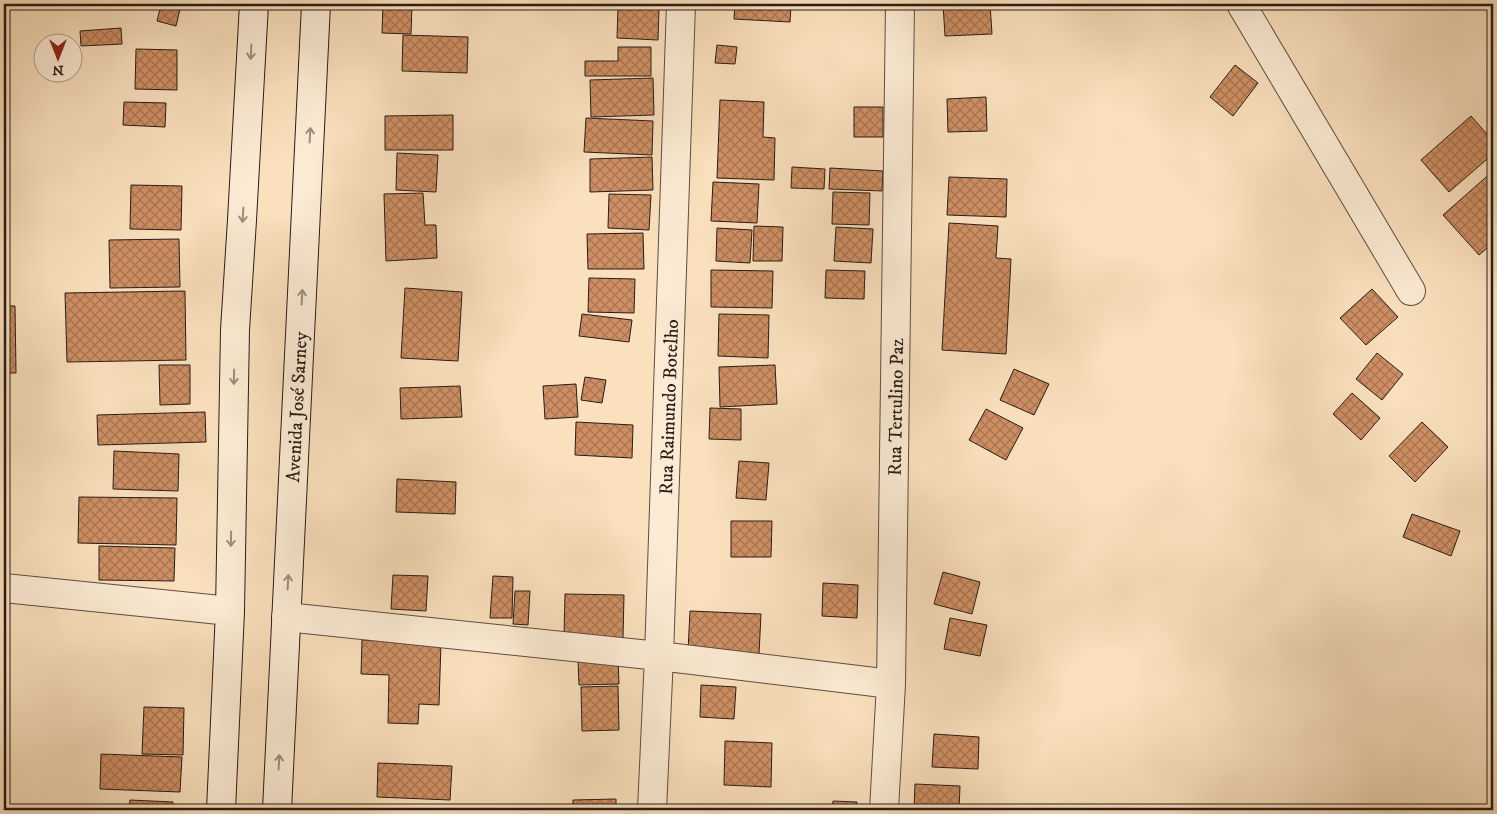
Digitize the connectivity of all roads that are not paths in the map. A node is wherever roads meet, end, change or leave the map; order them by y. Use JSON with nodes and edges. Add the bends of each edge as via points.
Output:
{"nodes":[{"id":1,"x":254,"y":4,"type":"edge"},
{"id":2,"x":316,"y":4,"type":"edge"},
{"id":3,"x":681,"y":4,"type":"edge"},
{"id":4,"x":900,"y":4,"type":"edge"},
{"id":5,"x":1241,"y":4,"type":"edge"},
{"id":6,"x":1411,"y":290,"type":"dead end"},
{"id":7,"x":4,"y":588,"type":"edge"},
{"id":8,"x":230,"y":611,"type":"junction"},
{"id":9,"x":286,"y":617,"type":"junction"},
{"id":10,"x":659,"y":656,"type":"junction"},
{"id":11,"x":891,"y":684,"type":"junction"},
{"id":12,"x":221,"y":810,"type":"edge"},
{"id":13,"x":277,"y":810,"type":"edge"},
{"id":14,"x":652,"y":810,"type":"edge"},
{"id":15,"x":884,"y":810,"type":"edge"}],
"edges":[{"from":1,"to":8,"type":"street","one_way":true,"via":[[235,330]]},
{"from":9,"to":2,"type":"street","name":"Avenida José Sarney","one_way":true},
{"from":3,"to":10,"type":"street","name":"Rua Raimundo Botelho"},
{"from":4,"to":11,"type":"street","name":"Rua Tertulino Paz"},
{"from":5,"to":6,"type":"street"},
{"from":7,"to":8,"type":"street"},
{"from":8,"to":12,"type":"street"},
{"from":9,"to":10,"type":"street"},
{"from":13,"to":9,"type":"street","name":"Avenida José Sarney","one_way":true},
{"from":10,"to":11,"type":"street"},
{"from":10,"to":14,"type":"street","name":"Rua Raimundo Botelho"},
{"from":11,"to":15,"type":"street","name":"Rua Tertulino Paz"}]}
